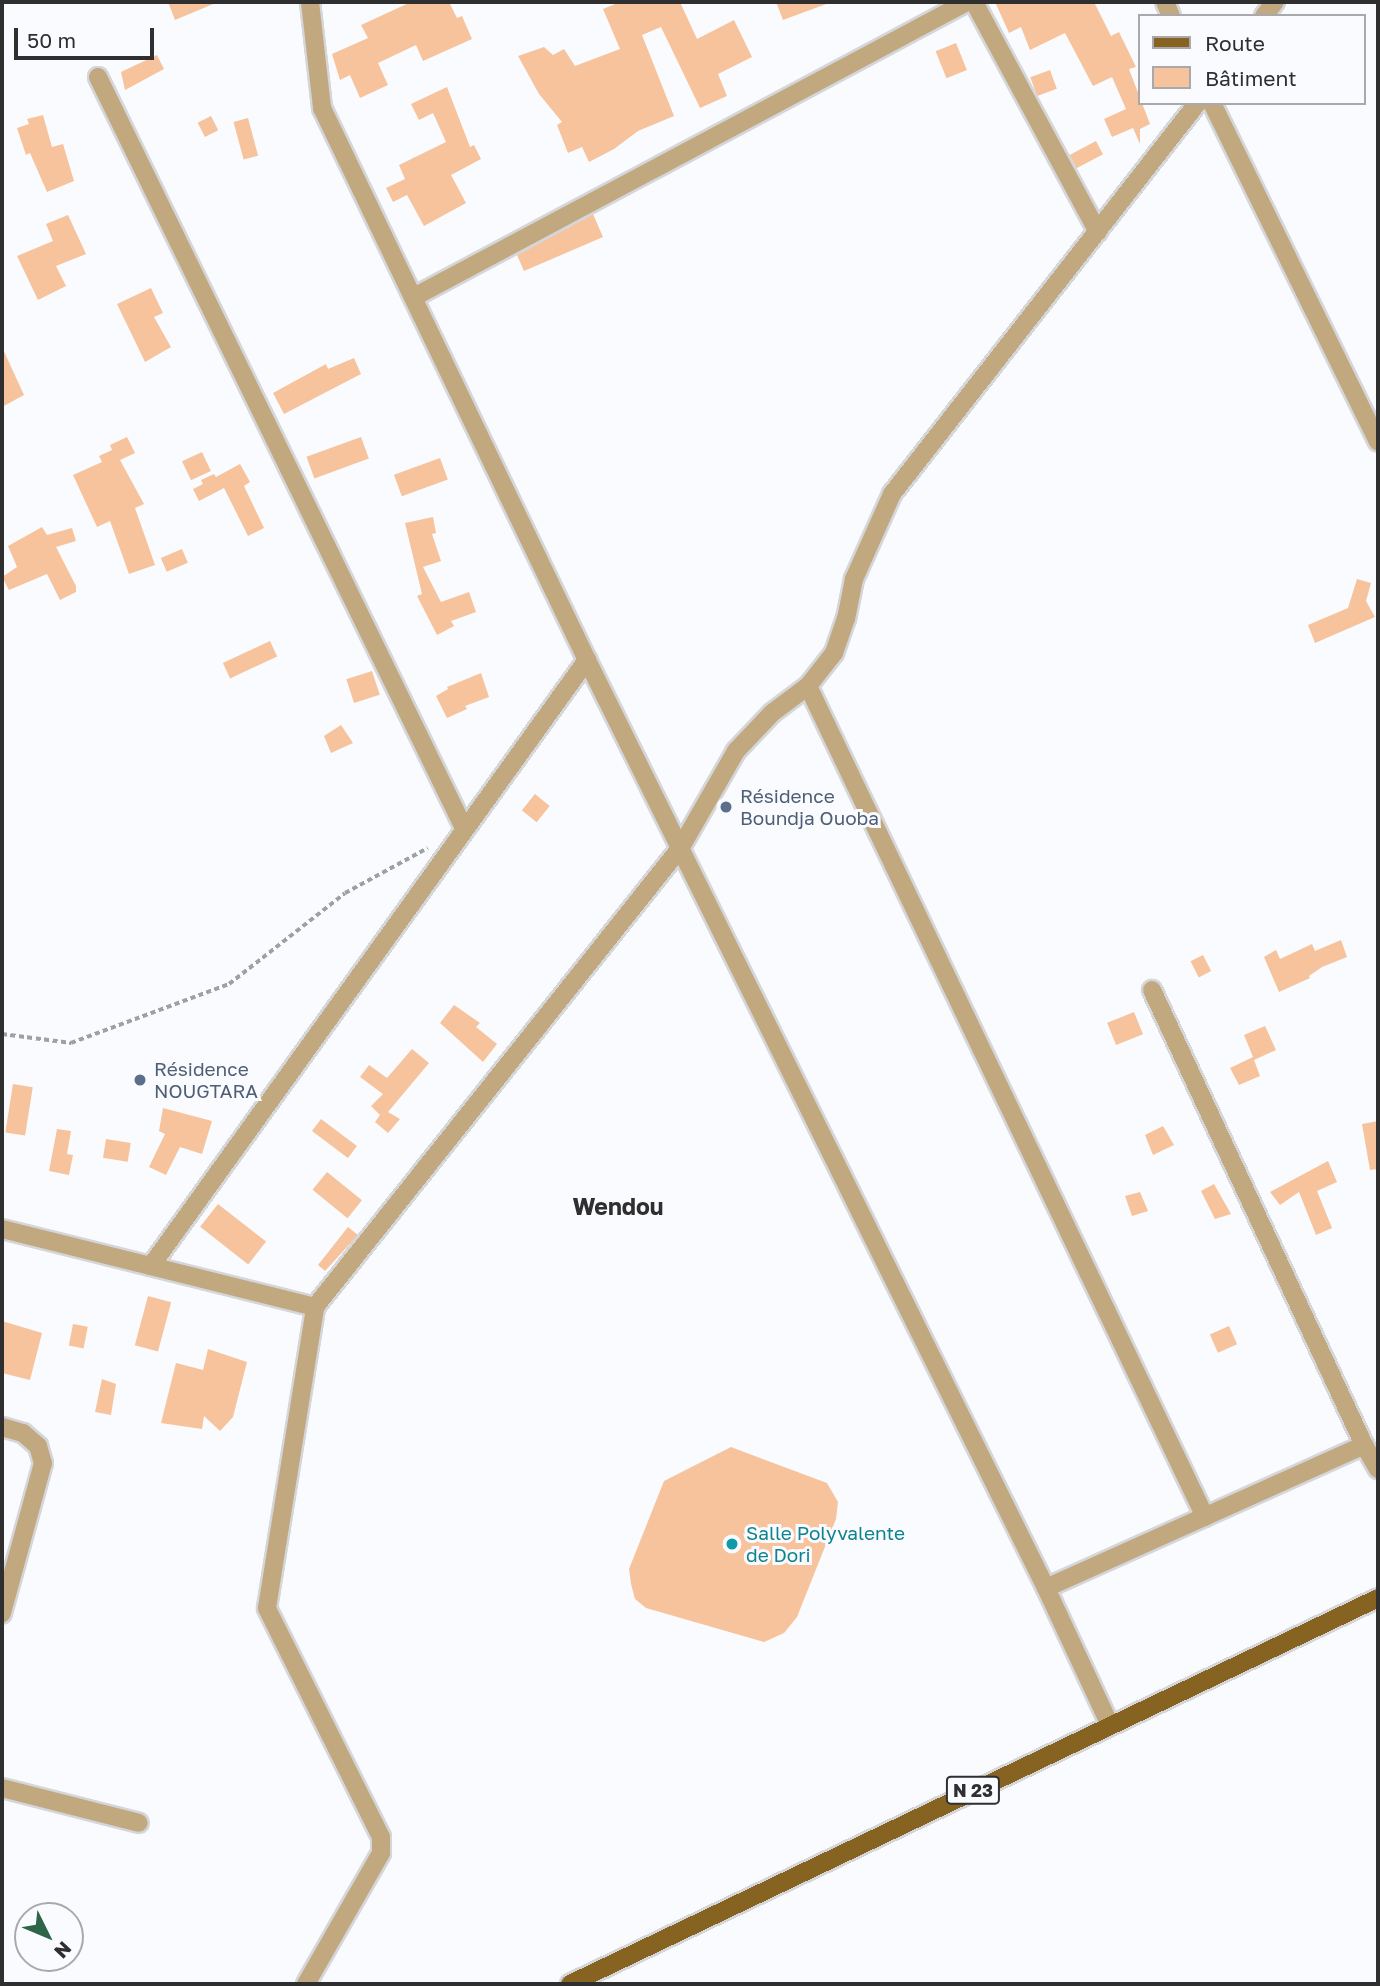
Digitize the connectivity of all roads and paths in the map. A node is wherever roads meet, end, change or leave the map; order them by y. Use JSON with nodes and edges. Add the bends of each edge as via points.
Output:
{"nodes":[{"id":1,"x":310,"y":2,"type":"edge"},
{"id":2,"x":967,"y":2,"type":"edge"},
{"id":3,"x":974,"y":2,"type":"edge"},
{"id":4,"x":98,"y":77,"type":"dead end"},
{"id":5,"x":1196,"y":105,"type":"edge"},
{"id":6,"x":1213,"y":105,"type":"edge"},
{"id":7,"x":1098,"y":232,"type":"junction"},
{"id":8,"x":414,"y":297,"type":"junction"},
{"id":9,"x":1378,"y":442,"type":"edge"},
{"id":10,"x":587,"y":660,"type":"junction"},
{"id":11,"x":808,"y":686,"type":"junction"},
{"id":12,"x":464,"y":828,"type":"junction"},
{"id":13,"x":681,"y":847,"type":"junction"},
{"id":14,"x":428,"y":848,"type":"dead end"},
{"id":15,"x":1152,"y":990,"type":"dead end"},
{"id":16,"x":2,"y":1034,"type":"edge"},
{"id":17,"x":3,"y":1235,"type":"edge"},
{"id":18,"x":151,"y":1266,"type":"junction"},
{"id":19,"x":315,"y":1307,"type":"junction"},
{"id":20,"x":2,"y":1427,"type":"edge"},
{"id":21,"x":1364,"y":1445,"type":"junction"},
{"id":22,"x":1378,"y":1469,"type":"edge"},
{"id":23,"x":1205,"y":1517,"type":"junction"},
{"id":24,"x":1046,"y":1588,"type":"junction"},
{"id":25,"x":1378,"y":1598,"type":"edge"},
{"id":26,"x":2,"y":1612,"type":"edge"},
{"id":27,"x":1110,"y":1724,"type":"junction"},
{"id":28,"x":2,"y":1788,"type":"edge"},
{"id":29,"x":139,"y":1823,"type":"dead end"},
{"id":30,"x":306,"y":1984,"type":"edge"},
{"id":31,"x":570,"y":1984,"type":"edge"}],
"edges":[{"from":1,"to":8,"type":"street","via":[[321,108]]},
{"from":2,"to":8,"type":"street"},
{"from":3,"to":7,"type":"street"},
{"from":4,"to":12,"type":"street"},
{"from":5,"to":7,"type":"street"},
{"from":6,"to":9,"type":"street"},
{"from":7,"to":11,"type":"street","via":[[892,494],[854,579],[834,653]]},
{"from":8,"to":10,"type":"street"},
{"from":10,"to":12,"type":"street"},
{"from":10,"to":13,"type":"street"},
{"from":11,"to":13,"type":"street","via":[[772,713],[736,751]]},
{"from":11,"to":23,"type":"street"},
{"from":12,"to":18,"type":"street"},
{"from":13,"to":19,"type":"street"},
{"from":13,"to":24,"type":"street"},
{"from":14,"to":16,"type":"path","via":[[345,893],[229,984],[71,1043]]},
{"from":15,"to":21,"type":"street"},
{"from":17,"to":18,"type":"street"},
{"from":18,"to":19,"type":"street"},
{"from":19,"to":30,"type":"street","via":[[267,1608],[381,1837],[381,1853]]},
{"from":20,"to":26,"type":"street","via":[[23,1433],[38,1446],[43,1463]]},
{"from":21,"to":22,"type":"street"},
{"from":21,"to":23,"type":"street"},
{"from":23,"to":24,"type":"street"},
{"from":24,"to":27,"type":"street"},
{"from":25,"to":27,"type":"main road","number":"N 23"},
{"from":27,"to":31,"type":"main road","number":"N 23"},
{"from":28,"to":29,"type":"street"}]}
